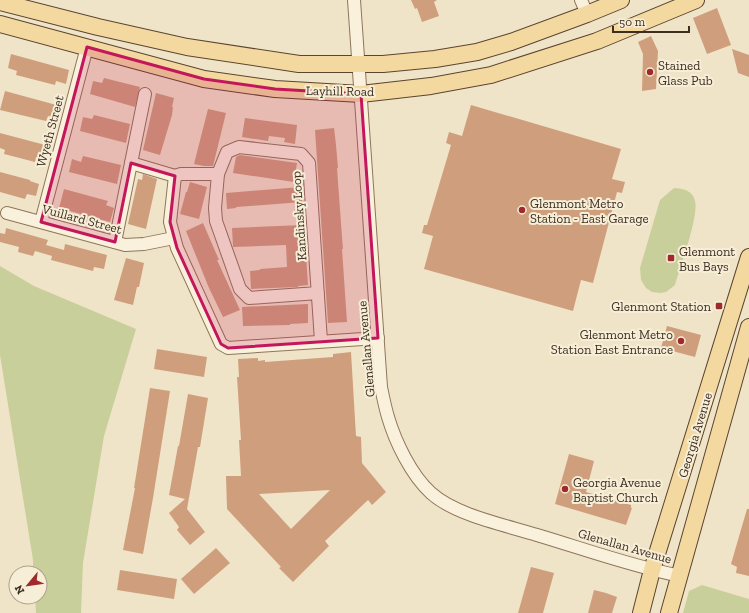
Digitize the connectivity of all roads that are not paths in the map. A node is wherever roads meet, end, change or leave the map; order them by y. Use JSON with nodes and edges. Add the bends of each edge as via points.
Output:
{"nodes":[{"id":1,"x":354,"y":0,"type":"edge"},
{"id":2,"x":621,"y":0,"type":"edge"},
{"id":3,"x":696,"y":0,"type":"edge"},
{"id":4,"x":0,"y":2,"type":"edge"},
{"id":5,"x":584,"y":7,"type":"edge"},
{"id":6,"x":0,"y":24,"type":"edge"},
{"id":7,"x":87,"y":47,"type":"junction"},
{"id":8,"x":358,"y":64,"type":"junction"},
{"id":9,"x":146,"y":94,"type":"dead end"},
{"id":10,"x":361,"y":94,"type":"junction"},
{"id":11,"x":131,"y":163,"type":"junction"},
{"id":12,"x":218,"y":174,"type":"junction"},
{"id":13,"x":175,"y":176,"type":"junction"},
{"id":14,"x":7,"y":213,"type":"dead end"},
{"id":15,"x":41,"y":222,"type":"junction"},
{"id":16,"x":174,"y":238,"type":"junction"},
{"id":17,"x":115,"y":242,"type":"junction"},
{"id":18,"x":749,"y":257,"type":"edge"},
{"id":19,"x":318,"y":293,"type":"junction"},
{"id":20,"x":749,"y":327,"type":"edge"},
{"id":21,"x":378,"y":338,"type":"junction"},
{"id":22,"x":321,"y":341,"type":"junction"},
{"id":23,"x":652,"y":570,"type":"junction"},
{"id":24,"x":680,"y":576,"type":"junction"},
{"id":25,"x":640,"y":613,"type":"edge"},
{"id":26,"x":669,"y":613,"type":"edge"}],
"edges":[{"from":1,"to":8,"type":"street","name":"Glenallan Avenue"},
{"from":2,"to":5,"type":"main road","name":"Layhill Road"},
{"from":3,"to":10,"type":"main road","name":"Layhill Road","via":[[597,41],[491,75],[431,86]]},
{"from":4,"to":8,"type":"main road","name":"Layhill Road","via":[[187,47],[299,64]]},
{"from":5,"to":8,"type":"main road","name":"Layhill Road","via":[[511,42],[477,52],[435,59]]},
{"from":6,"to":7,"type":"main road","name":"Layhill Road"},
{"from":7,"to":10,"type":"main road","name":"Layhill Road","via":[[204,79],[275,89]]},
{"from":7,"to":15,"type":"street","name":"Wyeth Street"},
{"from":8,"to":10,"type":"street","name":"Glenallan Avenue"},
{"from":9,"to":11,"type":"street"},
{"from":10,"to":21,"type":"street","name":"Glenallan Avenue"},
{"from":11,"to":13,"type":"street"},
{"from":11,"to":17,"type":"street"},
{"from":12,"to":13,"type":"street"},
{"from":12,"to":19,"type":"street","name":"Kandinsky Loop","via":[[216,221],[240,289],[249,298]]},
{"from":12,"to":19,"type":"street","name":"Kandinsky Loop","via":[[226,152],[239,147],[301,154],[309,163]]},
{"from":13,"to":16,"type":"street","via":[[170,222]]},
{"from":14,"to":15,"type":"street","name":"Vuillard Street"},
{"from":15,"to":17,"type":"street","name":"Vuillard Street"},
{"from":16,"to":17,"type":"street","name":"Vuillard Street","via":[[144,244],[125,245]]},
{"from":16,"to":22,"type":"street","via":[[221,344],[228,348]]},
{"from":18,"to":23,"type":"main road","name":"Georgia Avenue"},
{"from":19,"to":22,"type":"street","name":"Kandinsky Loop"},
{"from":20,"to":24,"type":"main road","name":"Georgia Avenue"},
{"from":21,"to":22,"type":"street"},
{"from":21,"to":23,"type":"street","name":"Glenallan Avenue","via":[[381,387],[388,417],[410,465],[430,493],[447,505],[476,516]]},
{"from":23,"to":24,"type":"street","name":"Glenallan Avenue"},
{"from":23,"to":25,"type":"main road","name":"Georgia Avenue"},
{"from":24,"to":26,"type":"main road","name":"Georgia Avenue"}]}
